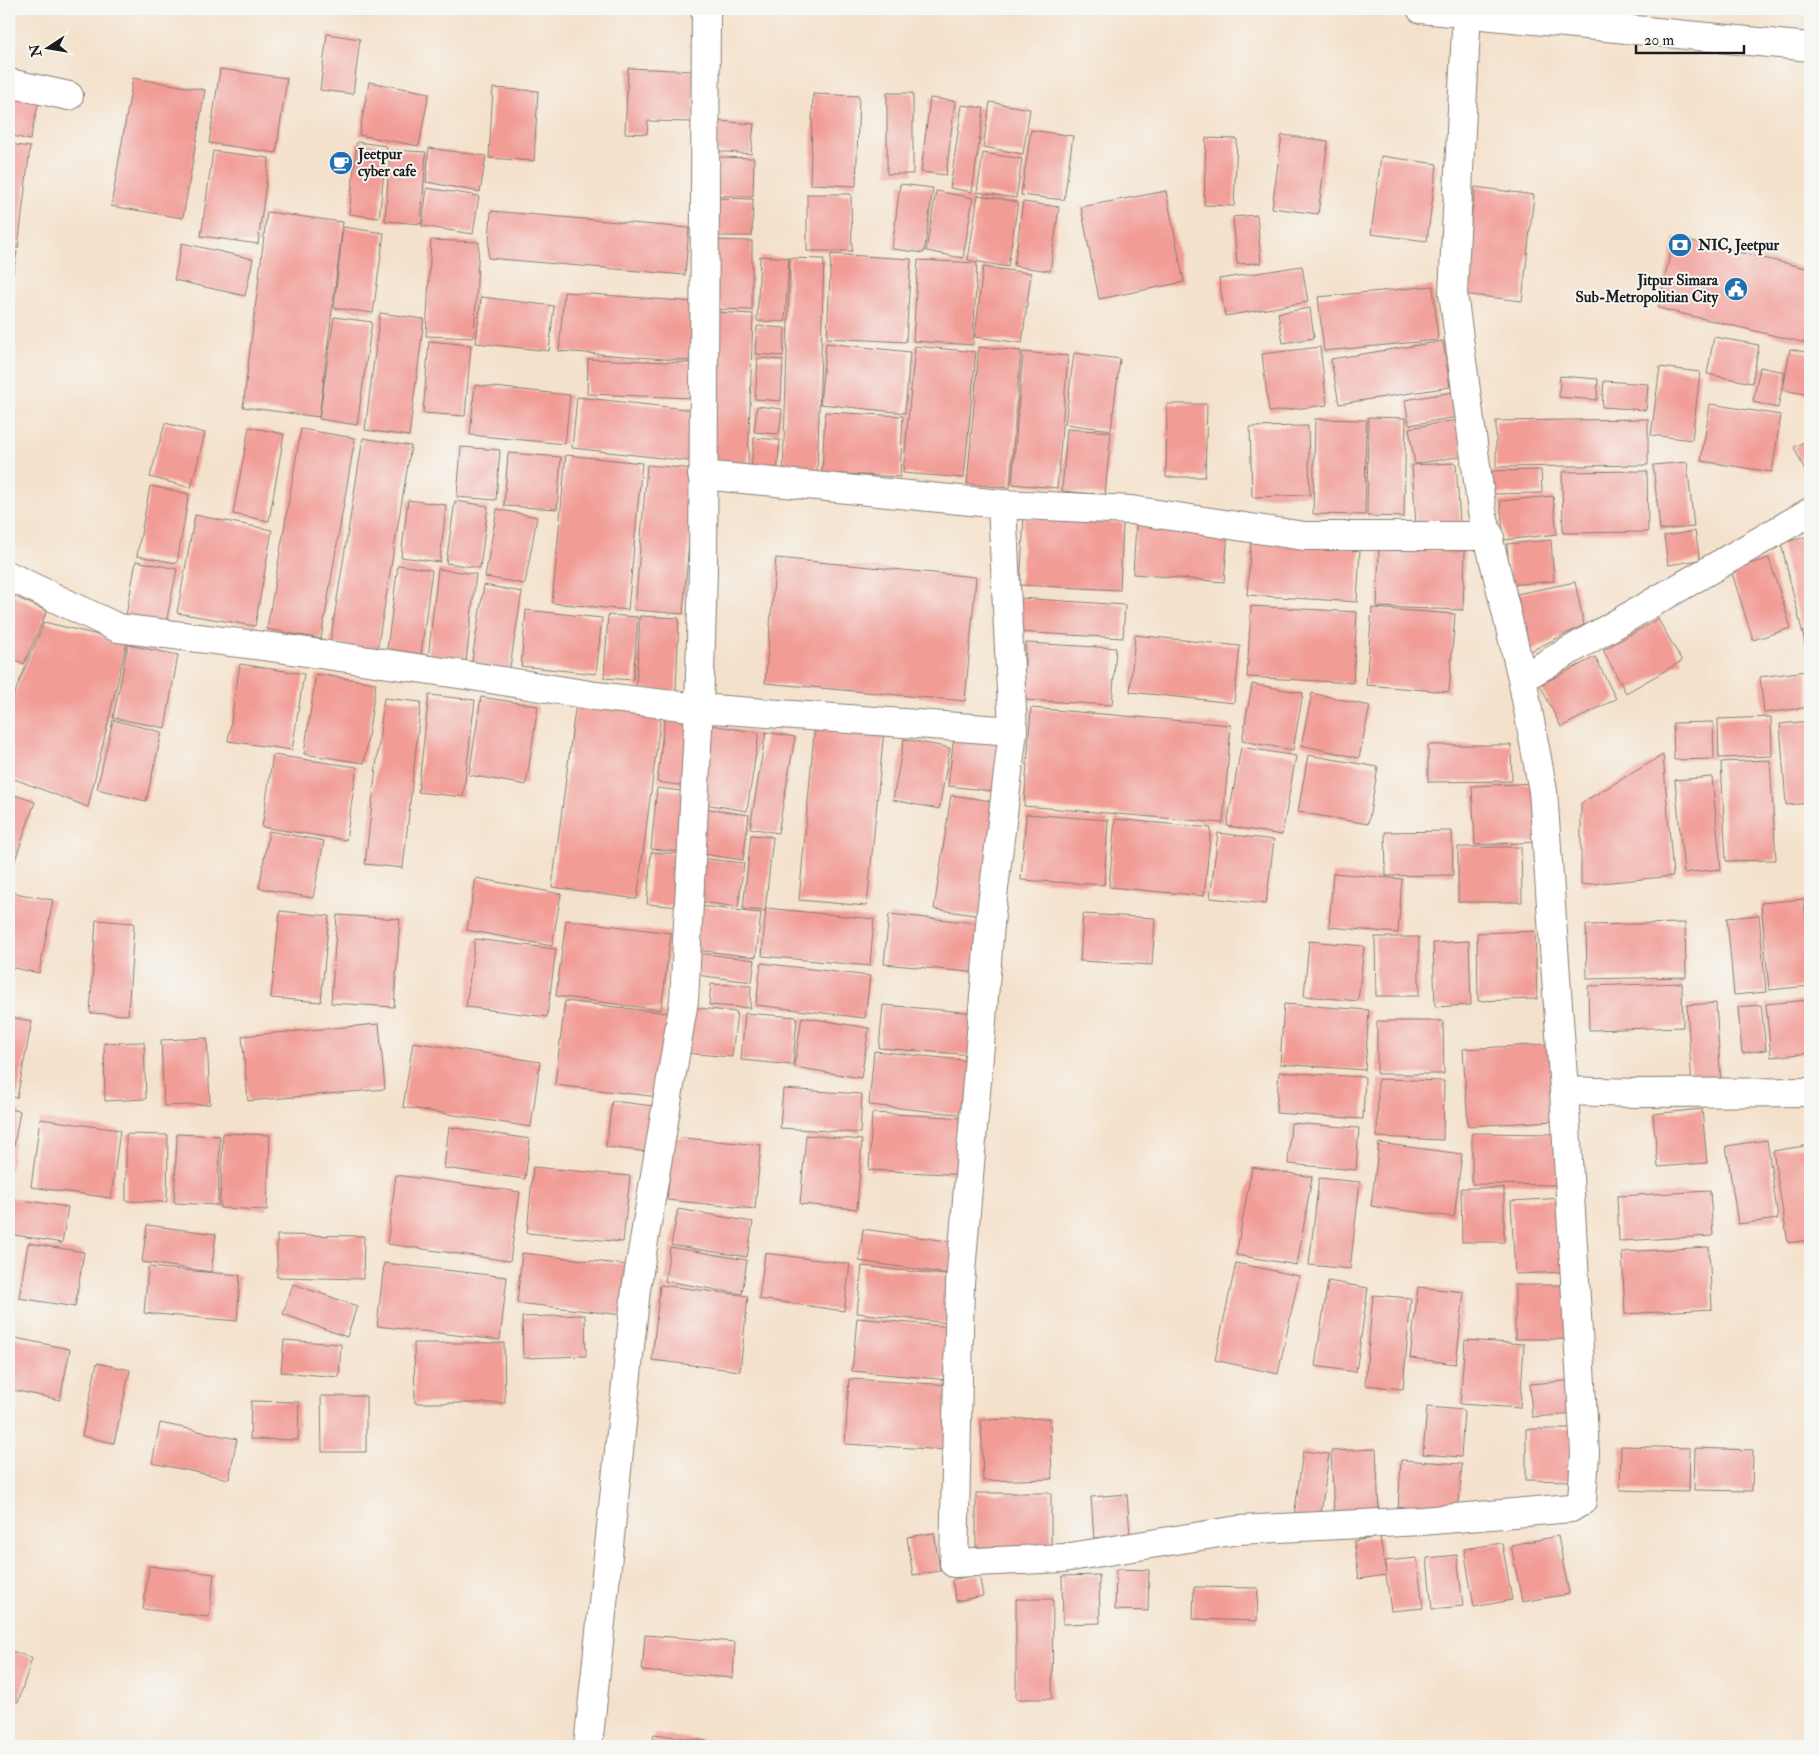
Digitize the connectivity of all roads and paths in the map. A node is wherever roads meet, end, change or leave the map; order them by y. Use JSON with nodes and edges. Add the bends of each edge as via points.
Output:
{"nodes":[{"id":1,"x":706,"y":9,"type":"edge"},
{"id":2,"x":1421,"y":9,"type":"edge"},
{"id":3,"x":1466,"y":11,"type":"edge"},
{"id":4,"x":1810,"y":47,"type":"edge"},
{"id":5,"x":9,"y":83,"type":"edge"},
{"id":6,"x":69,"y":96,"type":"dead end"},
{"id":7,"x":702,"y":475,"type":"junction"},
{"id":8,"x":1002,"y":504,"type":"junction"},
{"id":9,"x":1810,"y":512,"type":"edge"},
{"id":10,"x":1490,"y":536,"type":"junction"},
{"id":11,"x":9,"y":576,"type":"edge"},
{"id":12,"x":1522,"y":678,"type":"junction"},
{"id":13,"x":699,"y":708,"type":"junction"},
{"id":14,"x":1012,"y":731,"type":"junction"},
{"id":15,"x":1564,"y":1091,"type":"junction"},
{"id":16,"x":1810,"y":1092,"type":"edge"},
{"id":17,"x":588,"y":1746,"type":"edge"}],
"edges":[{"from":1,"to":7,"type":"main road"},
{"from":2,"to":3,"type":"main road"},
{"from":3,"to":4,"type":"main road"},
{"from":3,"to":10,"type":"main road","via":[[1453,293],[1482,511]]},
{"from":5,"to":6,"type":"main road"},
{"from":7,"to":8,"type":"main road"},
{"from":7,"to":13,"type":"main road"},
{"from":8,"to":10,"type":"main road","via":[[1131,510],[1304,536]]},
{"from":8,"to":14,"type":"main road"},
{"from":9,"to":12,"type":"main road"},
{"from":10,"to":12,"type":"main road"},
{"from":11,"to":13,"type":"main road","via":[[118,628]]},
{"from":12,"to":15,"type":"main road","via":[[1543,791]]},
{"from":13,"to":14,"type":"main road"},
{"from":13,"to":17,"type":"main road","via":[[684,1001],[636,1289]]},
{"from":14,"to":15,"type":"main road","via":[[991,913],[960,1284],[954,1563],[1064,1558],[1238,1530],[1422,1521],[1571,1508],[1582,1501],[1585,1453]]},
{"from":15,"to":16,"type":"main road"}]}
